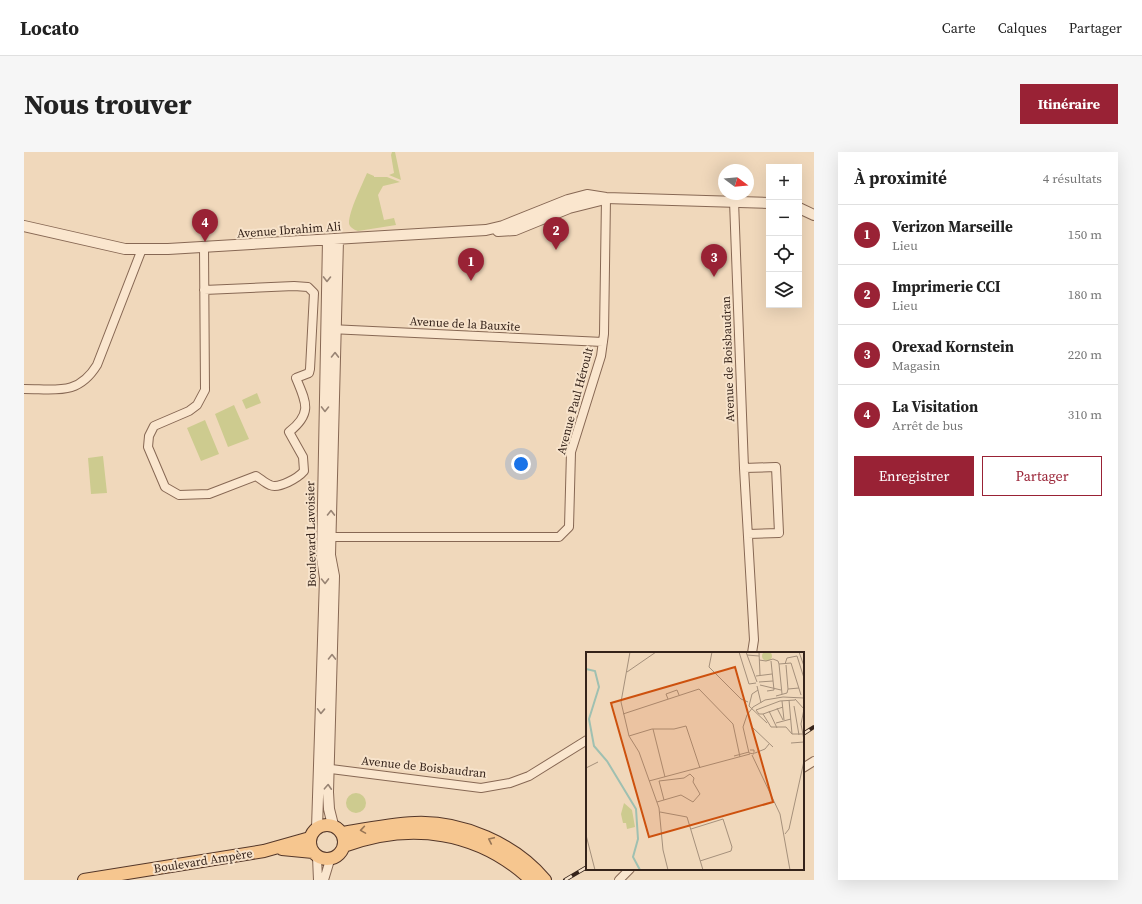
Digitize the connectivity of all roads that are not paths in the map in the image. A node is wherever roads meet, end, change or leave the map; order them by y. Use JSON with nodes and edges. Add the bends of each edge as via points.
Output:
{"nodes":[{"id":1,"x":606,"y":198,"type":"junction"},
{"id":2,"x":734,"y":201,"type":"junction"},
{"id":3,"x":766,"y":203,"type":"edge"},
{"id":4,"x":802,"y":209,"type":"edge"},
{"id":5,"x":814,"y":215,"type":"edge"},
{"id":6,"x":24,"y":226,"type":"edge"},
{"id":7,"x":333,"y":240,"type":"junction"},
{"id":8,"x":204,"y":248,"type":"junction"},
{"id":9,"x":142,"y":249,"type":"junction"},
{"id":10,"x":204,"y":290,"type":"junction"},
{"id":11,"x":331,"y":329,"type":"junction"},
{"id":12,"x":603,"y":342,"type":"junction"},
{"id":13,"x":24,"y":389,"type":"edge"},
{"id":14,"x":744,"y":468,"type":"junction"},
{"id":15,"x":748,"y":534,"type":"junction"},
{"id":16,"x":326,"y":537,"type":"junction"},
{"id":17,"x":752,"y":652,"type":"edge"},
{"id":18,"x":586,"y":741,"type":"edge"},
{"id":19,"x":814,"y":761,"type":"edge"},
{"id":20,"x":804,"y":767,"type":"edge"},
{"id":21,"x":325,"y":768,"type":"junction"},
{"id":22,"x":333,"y":825,"type":"junction"},
{"id":23,"x":314,"y":833,"type":"junction"},
{"id":24,"x":343,"y":833,"type":"junction"},
{"id":25,"x":344,"y":846,"type":"junction"},
{"id":26,"x":275,"y":849,"type":"junction"},
{"id":27,"x":315,"y":854,"type":"junction"},
{"id":28,"x":330,"y":860,"type":"junction"},
{"id":29,"x":521,"y":863,"type":"junction"},
{"id":30,"x":629,"y":870,"type":"edge"},
{"id":31,"x":84,"y":880,"type":"edge"},
{"id":32,"x":318,"y":880,"type":"edge"},
{"id":33,"x":324,"y":880,"type":"edge"},
{"id":34,"x":531,"y":880,"type":"edge"},
{"id":35,"x":545,"y":880,"type":"edge"},
{"id":36,"x":619,"y":880,"type":"edge"}],
"edges":[{"from":1,"to":2,"type":"street","name":"Avenue Ibrahim Ali"},
{"from":1,"to":7,"type":"street","name":"Avenue Ibrahim Ali","via":[[587,196],[568,200],[503,226],[486,230]]},
{"from":1,"to":12,"type":"street","name":"Avenue Paul Héroult"},
{"from":2,"to":3,"type":"street","name":"Avenue Ibrahim Ali"},
{"from":2,"to":14,"type":"street","name":"Avenue de Boisbaudran"},
{"from":4,"to":5,"type":"street"},
{"from":6,"to":9,"type":"street","name":"Avenue Ibrahim Ali","via":[[125,249]]},
{"from":7,"to":8,"type":"street","name":"Avenue Ibrahim Ali"},
{"from":7,"to":11,"type":"street","name":"Boulevard Lavoisier"},
{"from":8,"to":9,"type":"street","name":"Avenue Ibrahim Ali"},
{"from":8,"to":10,"type":"street"},
{"from":9,"to":13,"type":"street","via":[[97,364],[88,378],[73,388]]},
{"from":10,"to":10,"type":"street","via":[[205,390],[197,405],[154,426],[149,436],[148,446],[165,487],[179,495],[214,493],[256,476],[270,486],[277,486],[300,476],[304,471],[303,457],[289,432],[300,424],[304,415],[306,402],[296,378],[309,373],[310,369],[314,293],[308,287],[294,286]]},
{"from":11,"to":12,"type":"street","name":"Avenue de la Bauxite"},
{"from":11,"to":16,"type":"street","name":"Boulevard Lavoisier"},
{"from":12,"to":16,"type":"street","name":"Avenue Paul Héroult","via":[[571,452],[569,527],[559,537]]},
{"from":14,"to":15,"type":"street","name":"Avenue de Boisbaudran"},
{"from":14,"to":15,"type":"street","via":[[776,467],[779,533]]},
{"from":15,"to":17,"type":"street","name":"Avenue de Boisbaudran","via":[[754,640]]},
{"from":16,"to":21,"type":"street","name":"Boulevard Lavoisier","via":[[322,558],[325,578]]},
{"from":18,"to":21,"type":"street","name":"Avenue de Boisbaudran","via":[[530,776],[510,783],[481,788]]},
{"from":19,"to":20,"type":"street"},
{"from":22,"to":21,"type":"street","name":"Boulevard Lavoisier","one_way":true,"via":[[328,809]]},
{"from":21,"to":23,"type":"street","name":"Boulevard Lavoisier"},
{"from":22,"to":23,"type":"main road","via":[[325,825]]},
{"from":22,"to":24,"type":"main road"},
{"from":23,"to":26,"type":"main road","name":"Boulevard Ampère"},
{"from":23,"to":27,"type":"main road","via":[[310,845]]},
{"from":24,"to":25,"type":"main road"},
{"from":29,"to":24,"type":"main road","one_way":true,"via":[[493,840],[435,824],[416,823]]},
{"from":25,"to":28,"type":"main road","via":[[342,852]]},
{"from":25,"to":29,"type":"main road","via":[[361,840],[400,833],[433,833],[464,840]]},
{"from":26,"to":27,"type":"main road","name":"Boulevard Ampère"},
{"from":26,"to":31,"type":"main road","name":"Boulevard Ampère"},
{"from":27,"to":28,"type":"main road"},
{"from":27,"to":32,"type":"street"},
{"from":28,"to":33,"type":"street"},
{"from":29,"to":34,"type":"main road"},
{"from":29,"to":35,"type":"main road"},
{"from":30,"to":36,"type":"street"}]}
